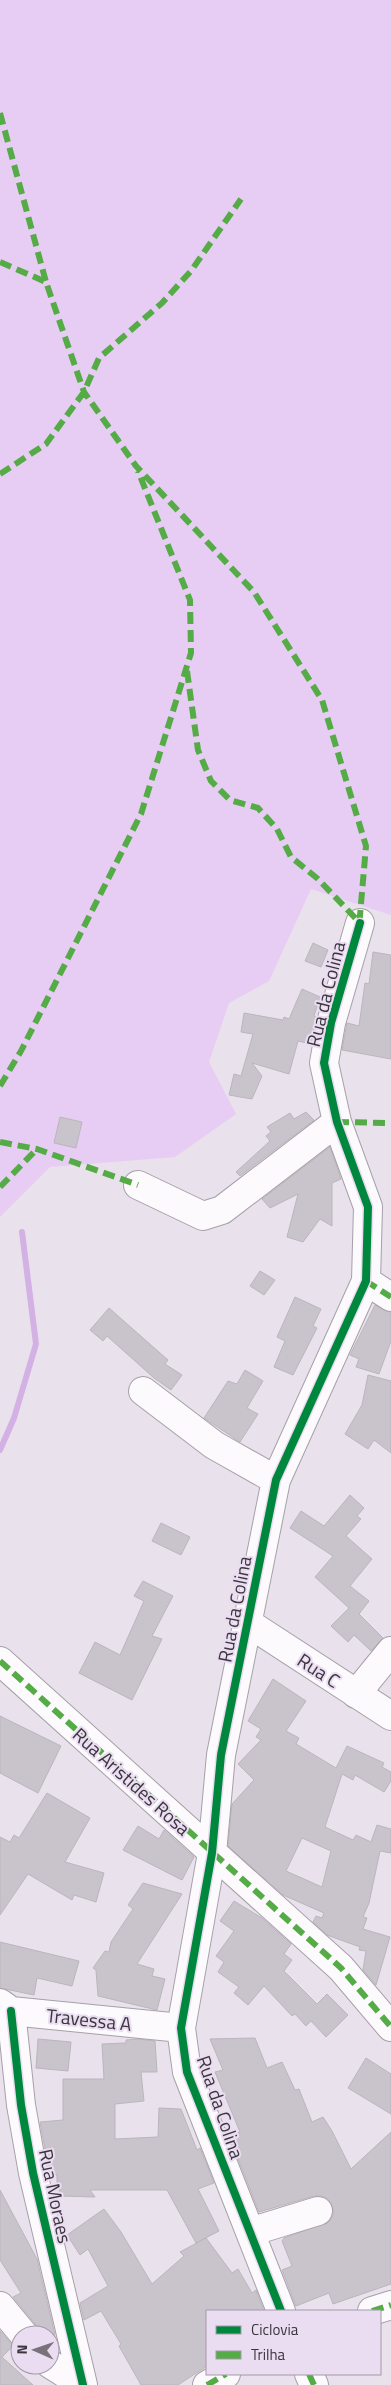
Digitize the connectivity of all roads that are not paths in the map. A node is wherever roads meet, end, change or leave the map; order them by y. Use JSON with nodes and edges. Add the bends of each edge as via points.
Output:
{"nodes":[{"id":1,"x":360,"y":923,"type":"dead end"},
{"id":2,"x":337,"y":1122,"type":"junction"},
{"id":3,"x":138,"y":1185,"type":"dead end"},
{"id":4,"x":366,"y":1281,"type":"junction"},
{"id":5,"x":391,"y":1297,"type":"edge"},
{"id":6,"x":143,"y":1391,"type":"dead end"},
{"id":7,"x":276,"y":1480,"type":"junction"},
{"id":8,"x":248,"y":1623,"type":"junction"},
{"id":9,"x":391,"y":1651,"type":"edge"},
{"id":10,"x":2,"y":1668,"type":"edge"},
{"id":11,"x":356,"y":1694,"type":"junction"},
{"id":12,"x":391,"y":1716,"type":"edge"},
{"id":13,"x":212,"y":1853,"type":"junction"},
{"id":14,"x":6,"y":2007,"type":"edge"},
{"id":15,"x":391,"y":2027,"type":"edge"},
{"id":16,"x":181,"y":2028,"type":"junction"},
{"id":17,"x":318,"y":2211,"type":"dead end"},
{"id":18,"x":250,"y":2232,"type":"junction"},
{"id":19,"x":391,"y":2305,"type":"edge"},
{"id":20,"x":0,"y":2306,"type":"edge"},
{"id":21,"x":281,"y":2310,"type":"edge"},
{"id":22,"x":375,"y":2310,"type":"edge"},
{"id":23,"x":16,"y":2325,"type":"edge"},
{"id":24,"x":60,"y":2371,"type":"edge"},
{"id":25,"x":224,"y":2375,"type":"edge"},
{"id":26,"x":82,"y":2385,"type":"edge"},
{"id":27,"x":207,"y":2385,"type":"edge"}],
"edges":[{"from":1,"to":2,"type":"street","name":"Rua da Colina","via":[[331,1023],[324,1063]]},
{"from":2,"to":3,"type":"street","via":[[222,1210],[203,1216]]},
{"from":2,"to":4,"type":"street","name":"Rua da Colina","via":[[368,1208]]},
{"from":4,"to":5,"type":"street"},
{"from":4,"to":7,"type":"street","name":"Rua da Colina"},
{"from":6,"to":7,"type":"street","via":[[214,1445]]},
{"from":7,"to":8,"type":"street","name":"Rua da Colina"},
{"from":8,"to":11,"type":"street","name":"Rua C"},
{"from":8,"to":13,"type":"street","name":"Rua da Colina","via":[[221,1755]]},
{"from":9,"to":11,"type":"street"},
{"from":10,"to":13,"type":"street","name":"Rua Aristides Rosa"},
{"from":11,"to":12,"type":"street","name":"Rua C"},
{"from":13,"to":15,"type":"street","name":"Rua Aristides Rosa","via":[[341,1968]]},
{"from":13,"to":16,"type":"street","name":"Rua da Colina"},
{"from":14,"to":16,"type":"street","name":"Travessa A"},
{"from":14,"to":26,"type":"street","name":"Rua Moraes","via":[[33,2173]]},
{"from":16,"to":18,"type":"street","name":"Rua da Colina","via":[[187,2072]]},
{"from":17,"to":18,"type":"street"},
{"from":18,"to":21,"type":"street","name":"Rua da Colina"},
{"from":19,"to":22,"type":"street"},
{"from":20,"to":23,"type":"street"},
{"from":24,"to":26,"type":"street"},
{"from":25,"to":27,"type":"street"}]}
